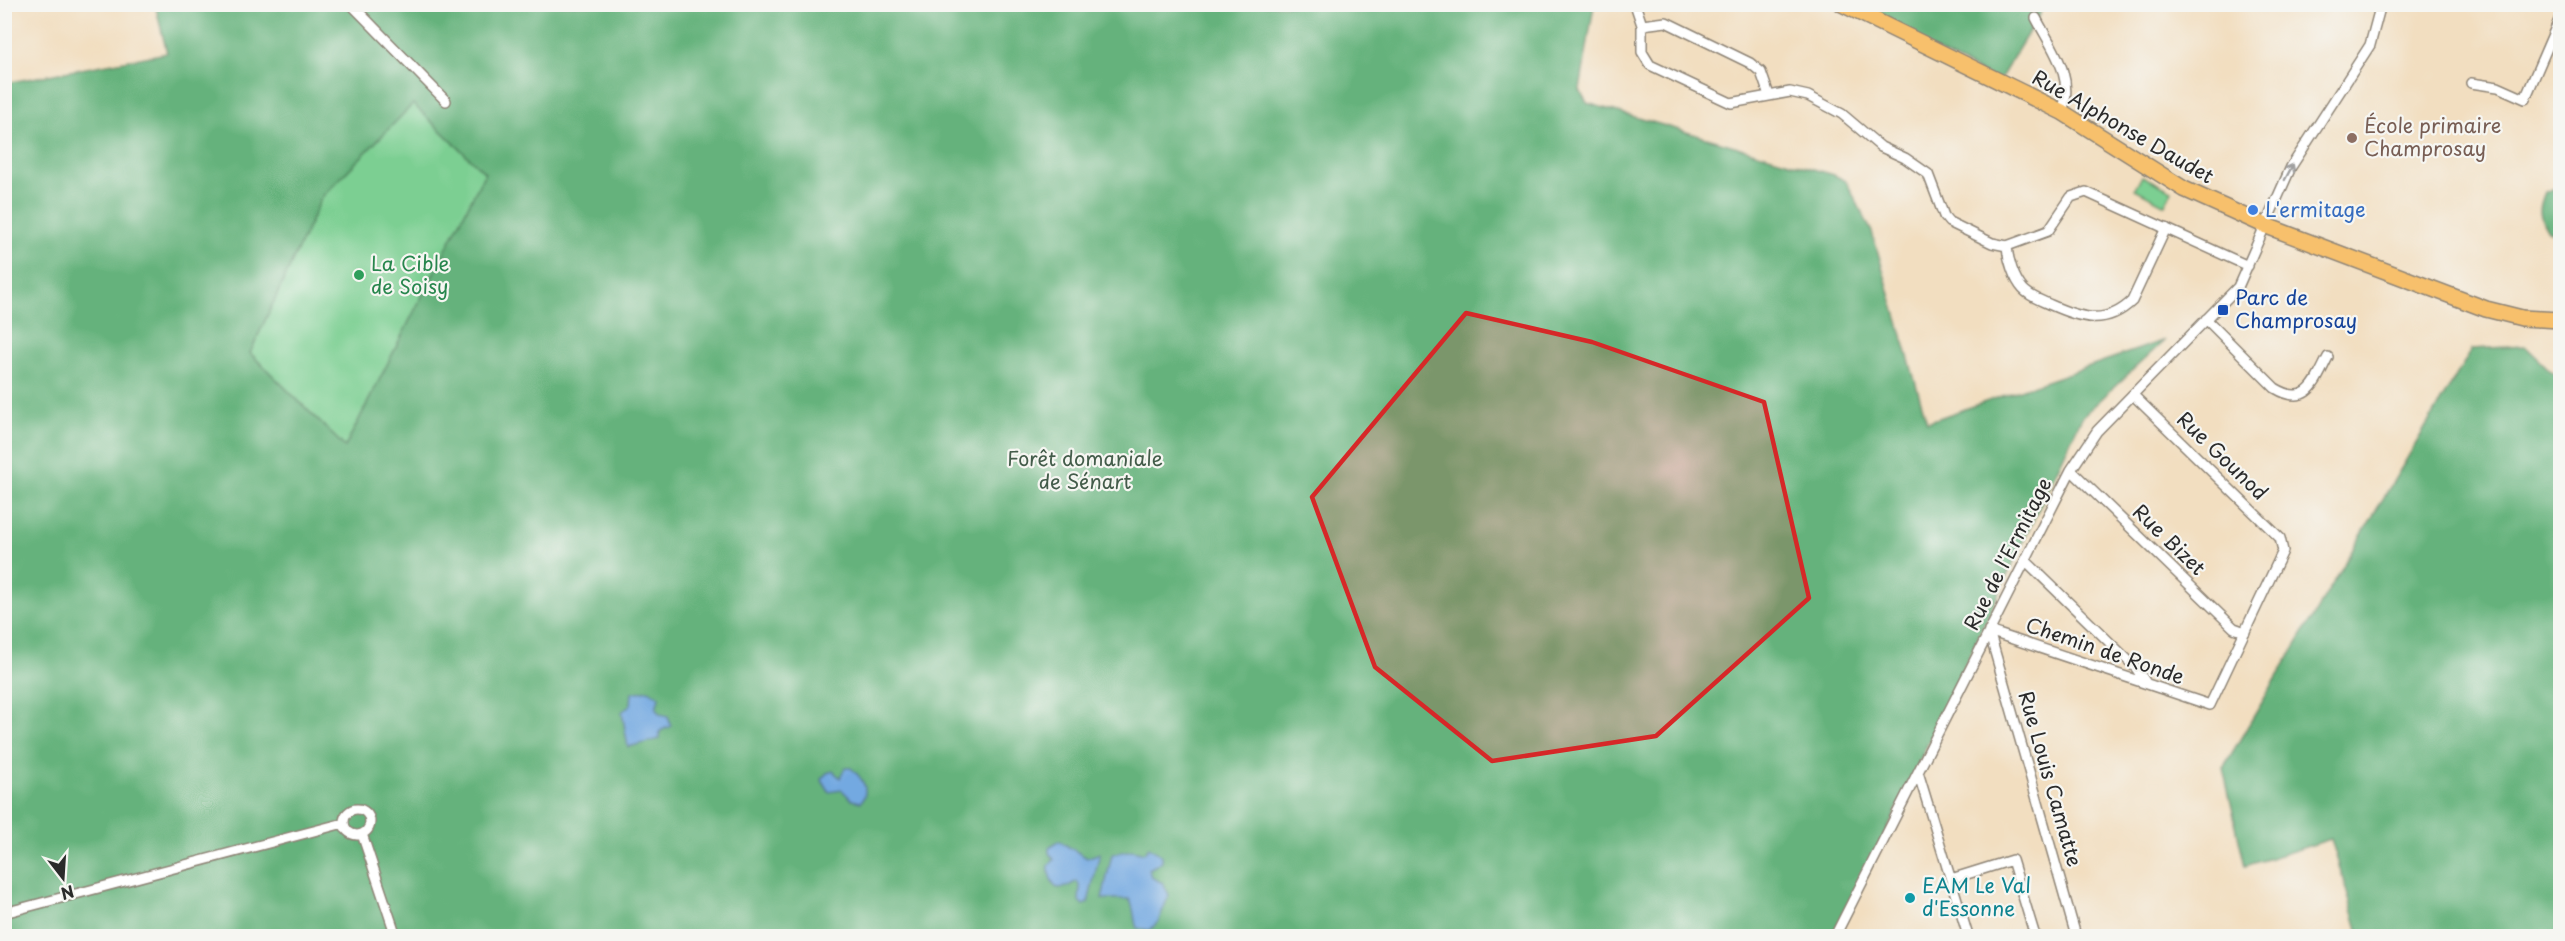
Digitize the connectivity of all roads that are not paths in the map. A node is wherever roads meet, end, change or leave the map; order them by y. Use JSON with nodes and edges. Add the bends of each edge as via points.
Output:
{"nodes":[{"id":1,"x":351,"y":4,"type":"edge"},
{"id":2,"x":1635,"y":4,"type":"edge"},
{"id":3,"x":1842,"y":4,"type":"edge"},
{"id":4,"x":2381,"y":4,"type":"edge"},
{"id":5,"x":2037,"y":18,"type":"dead end"},
{"id":6,"x":2560,"y":22,"type":"edge"},
{"id":7,"x":1641,"y":25,"type":"junction"},
{"id":8,"x":2471,"y":82,"type":"dead end"},
{"id":9,"x":1769,"y":95,"type":"junction"},
{"id":10,"x":446,"y":101,"type":"dead end"},
{"id":11,"x":2062,"y":112,"type":"junction"},
{"id":12,"x":2265,"y":225,"type":"junction"},
{"id":13,"x":2166,"y":228,"type":"junction"},
{"id":14,"x":2007,"y":246,"type":"junction"},
{"id":15,"x":2248,"y":266,"type":"junction"},
{"id":16,"x":2206,"y":319,"type":"junction"},
{"id":17,"x":2560,"y":320,"type":"edge"},
{"id":18,"x":2328,"y":357,"type":"dead end"},
{"id":19,"x":2133,"y":395,"type":"junction"},
{"id":20,"x":2071,"y":470,"type":"junction"},
{"id":21,"x":2026,"y":561,"type":"junction"},
{"id":22,"x":1989,"y":631,"type":"junction"},
{"id":23,"x":2244,"y":632,"type":"junction"},
{"id":24,"x":2146,"y":683,"type":"junction"},
{"id":25,"x":1918,"y":772,"type":"junction"},
{"id":26,"x":344,"y":823,"type":"junction"},
{"id":27,"x":362,"y":834,"type":"junction"},
{"id":28,"x":1951,"y":879,"type":"junction"},
{"id":29,"x":4,"y":913,"type":"edge"},
{"id":30,"x":396,"y":936,"type":"edge"},
{"id":31,"x":1835,"y":936,"type":"edge"},
{"id":32,"x":1968,"y":936,"type":"edge"},
{"id":33,"x":2035,"y":936,"type":"edge"},
{"id":34,"x":2076,"y":936,"type":"edge"}],
"edges":[{"from":1,"to":10,"type":"street"},
{"from":2,"to":7,"type":"street"},
{"from":3,"to":11,"type":"main road","name":"Rue Alphonse Daudet"},
{"from":12,"to":4,"type":"street","name":"Rue de l'Ermitage","one_way":true,"via":[[2291,167],[2370,45]]},
{"from":5,"to":11,"type":"street","via":[[2067,82]]},
{"from":6,"to":8,"type":"street","via":[[2525,99],[2498,87]]},
{"from":7,"to":9,"type":"street","via":[[1666,22],[1750,63],[1761,72]]},
{"from":7,"to":9,"type":"street","via":[[1642,52],[1650,65],[1731,103]]},
{"from":9,"to":14,"type":"street","via":[[1800,93],[1851,119],[1881,147],[1928,174],[1949,222]]},
{"from":11,"to":12,"type":"main road","name":"Rue Alphonse Daudet","via":[[2184,189]]},
{"from":12,"to":15,"type":"street","name":"Rue de l'Ermitage"},
{"from":12,"to":17,"type":"main road","name":"Rue Alphonse Daudet","via":[[2486,309],[2522,318]]},
{"from":13,"to":14,"type":"street","via":[[2086,192],[2071,197],[2048,231]]},
{"from":13,"to":14,"type":"street","via":[[2132,301],[2125,308],[2088,319],[2024,291]]},
{"from":13,"to":15,"type":"street"},
{"from":15,"to":16,"type":"street","name":"Rue de l'Ermitage","via":[[2238,287]]},
{"from":16,"to":18,"type":"street","via":[[2286,395],[2306,393]]},
{"from":16,"to":19,"type":"street","name":"Rue de l'Ermitage"},
{"from":19,"to":20,"type":"street","name":"Rue de l'Ermitage","via":[[2097,431]]},
{"from":19,"to":23,"type":"street","name":"Rue Gounod","via":[[2280,538],[2283,551]]},
{"from":20,"to":21,"type":"street","name":"Rue de l'Ermitage"},
{"from":20,"to":23,"type":"street","name":"Rue Bizet","via":[[2234,628]]},
{"from":21,"to":22,"type":"street","name":"Rue de l'Ermitage"},
{"from":21,"to":24,"type":"street","via":[[2136,668]]},
{"from":22,"to":24,"type":"street","name":"Chemin de Ronde"},
{"from":22,"to":25,"type":"street","name":"Rue de l'Ermitage"},
{"from":22,"to":34,"type":"street","name":"Rue Louis Camatte"},
{"from":23,"to":24,"type":"street","name":"Chemin de Ronde","via":[[2210,705]]},
{"from":25,"to":28,"type":"street"},
{"from":25,"to":31,"type":"street","name":"Rue de l'Ermitage"},
{"from":26,"to":27,"type":"street","via":[[350,833]]},
{"from":26,"to":27,"type":"street","via":[[351,810],[363,810],[370,820],[369,828]]},
{"from":26,"to":29,"type":"street"},
{"from":27,"to":30,"type":"street"},
{"from":28,"to":32,"type":"street"},
{"from":28,"to":33,"type":"street","via":[[2013,860]]}]}
